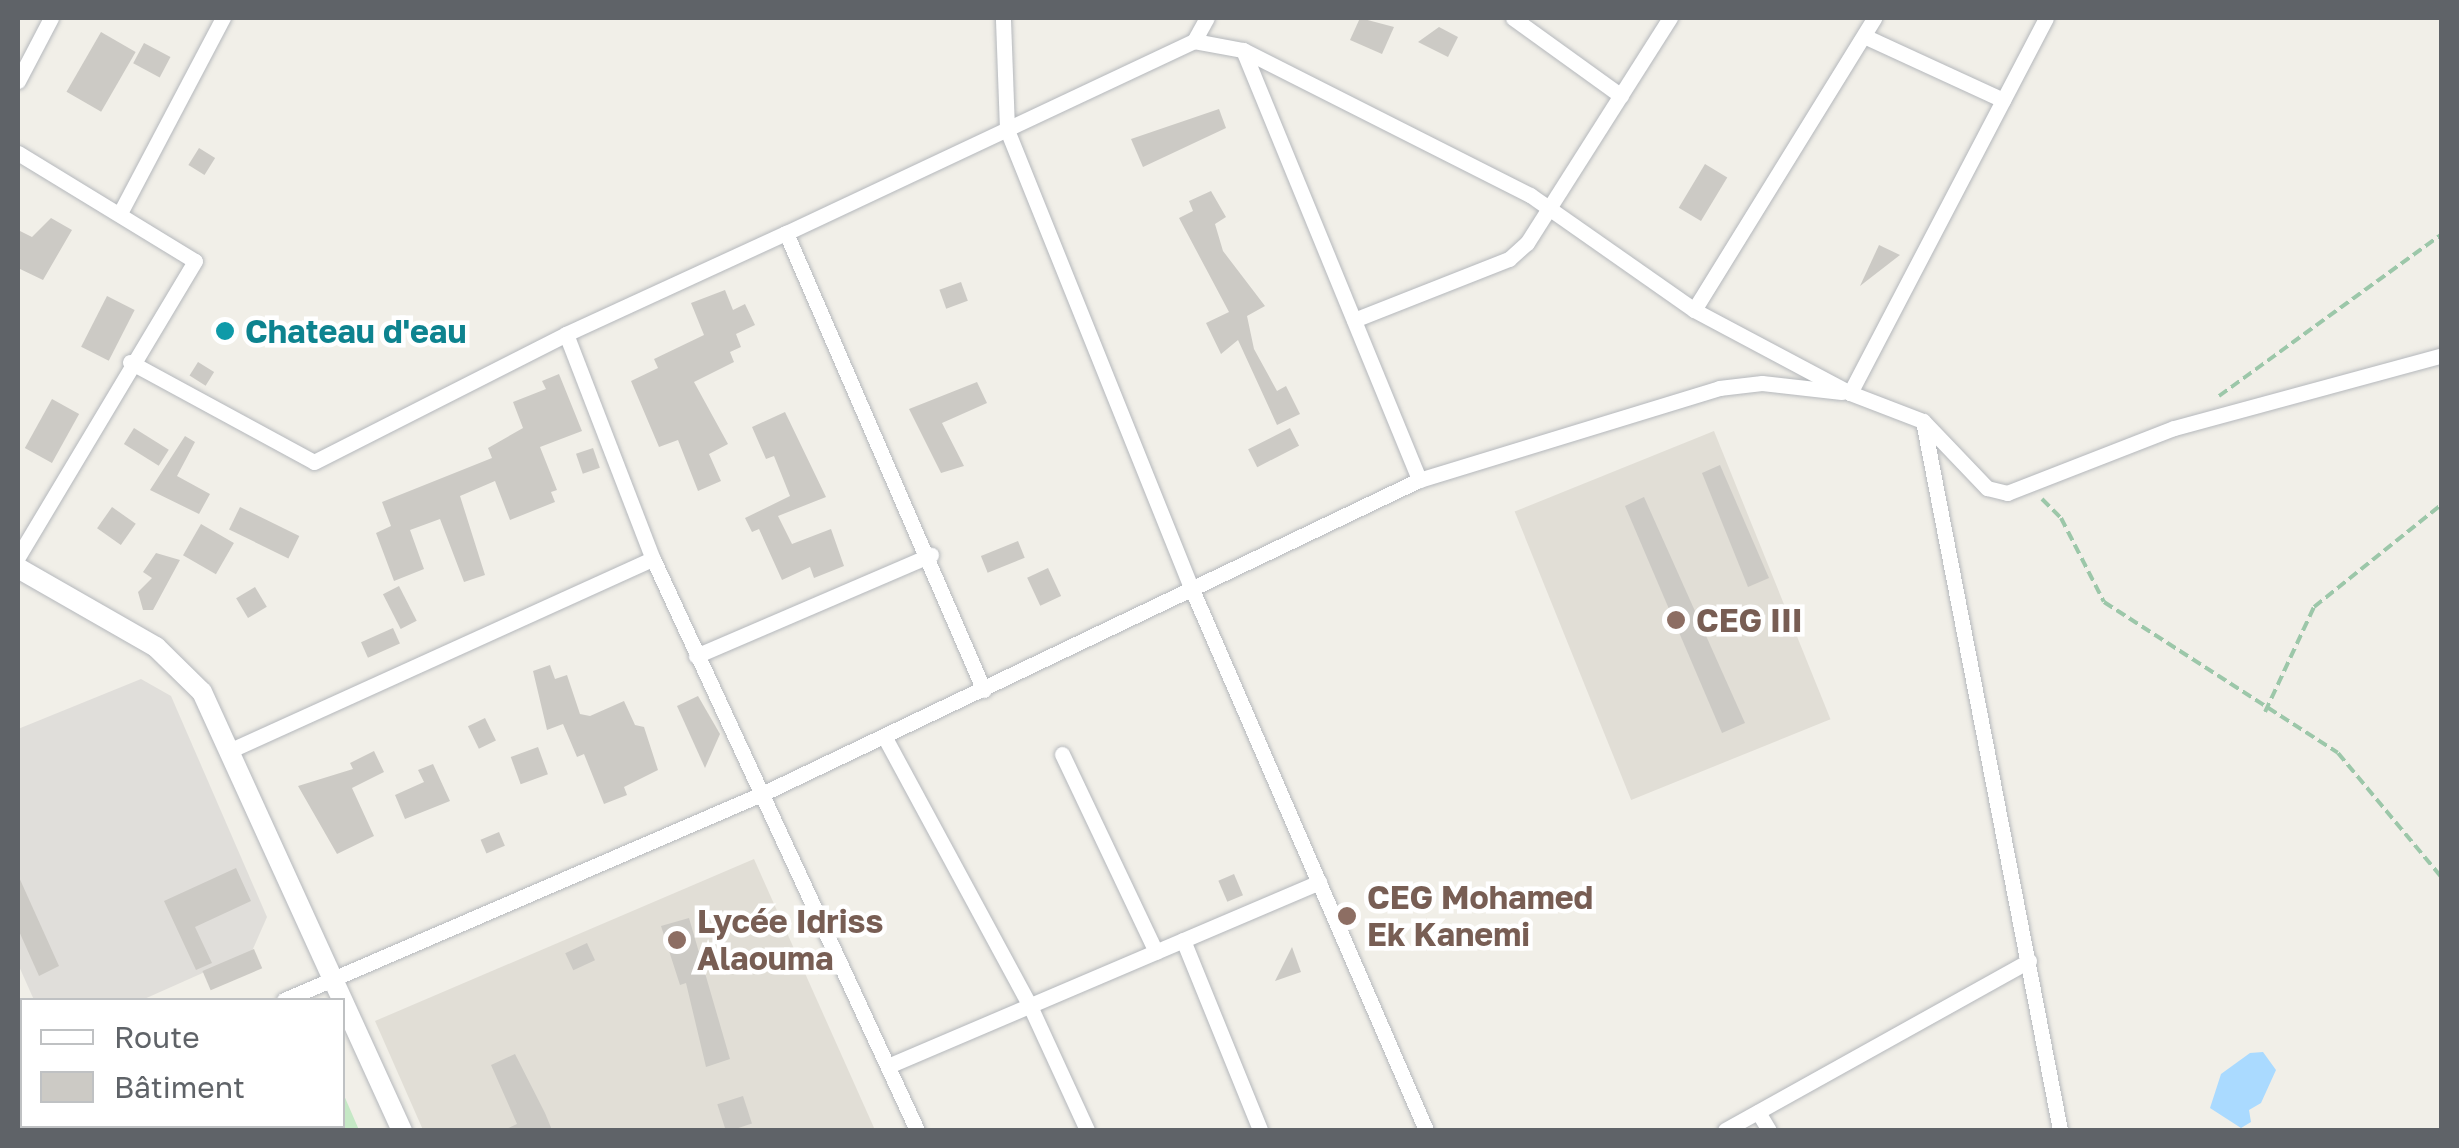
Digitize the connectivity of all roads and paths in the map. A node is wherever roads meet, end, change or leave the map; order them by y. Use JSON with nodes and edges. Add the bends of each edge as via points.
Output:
{"nodes":[{"id":1,"x":50,"y":18,"type":"edge"},
{"id":2,"x":223,"y":18,"type":"edge"},
{"id":3,"x":1004,"y":18,"type":"edge"},
{"id":4,"x":1206,"y":18,"type":"edge"},
{"id":5,"x":1513,"y":18,"type":"edge"},
{"id":6,"x":1670,"y":18,"type":"edge"},
{"id":7,"x":1874,"y":18,"type":"edge"},
{"id":8,"x":2046,"y":18,"type":"edge"},
{"id":9,"x":1864,"y":36,"type":"junction"},
{"id":10,"x":1194,"y":41,"type":"junction"},
{"id":11,"x":18,"y":44,"type":"edge"},
{"id":12,"x":1243,"y":50,"type":"junction"},
{"id":13,"x":32,"y":53,"type":"junction"},
{"id":14,"x":18,"y":81,"type":"edge"},
{"id":15,"x":1621,"y":96,"type":"junction"},
{"id":16,"x":2003,"y":100,"type":"junction"},
{"id":17,"x":1007,"y":129,"type":"junction"},
{"id":18,"x":18,"y":153,"type":"edge"},
{"id":19,"x":1552,"y":209,"type":"junction"},
{"id":20,"x":120,"y":213,"type":"junction"},
{"id":21,"x":786,"y":233,"type":"junction"},
{"id":22,"x":2442,"y":234,"type":"edge"},
{"id":23,"x":1694,"y":310,"type":"junction"},
{"id":24,"x":1354,"y":320,"type":"junction"},
{"id":25,"x":566,"y":334,"type":"junction"},
{"id":26,"x":2442,"y":355,"type":"edge"},
{"id":27,"x":130,"y":362,"type":"junction"},
{"id":28,"x":1850,"y":392,"type":"junction"},
{"id":29,"x":2206,"y":405,"type":"dead end"},
{"id":30,"x":1923,"y":421,"type":"junction"},
{"id":31,"x":1419,"y":480,"type":"junction"},
{"id":32,"x":2029,"y":484,"type":"junction"},
{"id":33,"x":2442,"y":504,"type":"edge"},
{"id":34,"x":931,"y":555,"type":"junction"},
{"id":35,"x":18,"y":557,"type":"edge"},
{"id":36,"x":653,"y":560,"type":"junction"},
{"id":37,"x":18,"y":568,"type":"edge"},
{"id":38,"x":1190,"y":584,"type":"junction"},
{"id":39,"x":696,"y":656,"type":"junction"},
{"id":40,"x":984,"y":690,"type":"junction"},
{"id":41,"x":2265,"y":712,"type":"junction"},
{"id":42,"x":884,"y":736,"type":"junction"},
{"id":43,"x":231,"y":750,"type":"junction"},
{"id":44,"x":1062,"y":754,"type":"dead end"},
{"id":45,"x":766,"y":792,"type":"junction"},
{"id":46,"x":2442,"y":878,"type":"edge"},
{"id":47,"x":1319,"y":882,"type":"junction"},
{"id":48,"x":1182,"y":940,"type":"junction"},
{"id":49,"x":1156,"y":952,"type":"junction"},
{"id":50,"x":2030,"y":961,"type":"junction"},
{"id":51,"x":333,"y":977,"type":"junction"},
{"id":52,"x":288,"y":998,"type":"edge"},
{"id":53,"x":342,"y":998,"type":"edge"},
{"id":54,"x":345,"y":1004,"type":"edge"},
{"id":55,"x":1030,"y":1006,"type":"junction"},
{"id":56,"x":888,"y":1066,"type":"junction"},
{"id":57,"x":1758,"y":1112,"type":"junction"},
{"id":58,"x":402,"y":1130,"type":"edge"},
{"id":59,"x":918,"y":1130,"type":"edge"},
{"id":60,"x":1087,"y":1130,"type":"edge"},
{"id":61,"x":1260,"y":1130,"type":"edge"},
{"id":62,"x":1426,"y":1130,"type":"edge"},
{"id":63,"x":1725,"y":1130,"type":"edge"},
{"id":64,"x":1770,"y":1130,"type":"edge"},
{"id":65,"x":2060,"y":1130,"type":"edge"}],
"edges":[{"from":1,"to":13,"type":"street"},
{"from":2,"to":20,"type":"street"},
{"from":3,"to":17,"type":"street"},
{"from":4,"to":10,"type":"street"},
{"from":5,"to":15,"type":"street"},
{"from":6,"to":15,"type":"street"},
{"from":7,"to":9,"type":"street"},
{"from":8,"to":16,"type":"street"},
{"from":9,"to":16,"type":"street"},
{"from":9,"to":23,"type":"street"},
{"from":10,"to":12,"type":"street"},
{"from":10,"to":17,"type":"street"},
{"from":11,"to":13,"type":"street"},
{"from":12,"to":19,"type":"street"},
{"from":12,"to":24,"type":"street"},
{"from":13,"to":14,"type":"street"},
{"from":15,"to":19,"type":"street"},
{"from":16,"to":28,"type":"street"},
{"from":17,"to":21,"type":"street"},
{"from":17,"to":38,"type":"street"},
{"from":18,"to":20,"type":"street"},
{"from":19,"to":23,"type":"street"},
{"from":19,"to":24,"type":"street","via":[[1509,259]]},
{"from":20,"to":27,"type":"street","via":[[195,261]]},
{"from":21,"to":25,"type":"street"},
{"from":21,"to":34,"type":"street"},
{"from":22,"to":29,"type":"path"},
{"from":23,"to":28,"type":"street"},
{"from":24,"to":31,"type":"street"},
{"from":25,"to":27,"type":"street","via":[[314,462]]},
{"from":25,"to":36,"type":"street"},
{"from":26,"to":32,"type":"street","via":[[2174,428]]},
{"from":27,"to":35,"type":"street"},
{"from":28,"to":30,"type":"street"},
{"from":28,"to":31,"type":"street","via":[[1762,383],[1718,388]]},
{"from":30,"to":32,"type":"street","via":[[1987,488],[2007,493]]},
{"from":30,"to":50,"type":"street"},
{"from":31,"to":38,"type":"street"},
{"from":32,"to":41,"type":"path","via":[[2061,518],[2104,602]]},
{"from":33,"to":41,"type":"path","via":[[2314,607]]},
{"from":34,"to":39,"type":"street"},
{"from":34,"to":40,"type":"street"},
{"from":36,"to":39,"type":"street"},
{"from":36,"to":43,"type":"street"},
{"from":37,"to":43,"type":"street","via":[[183,667]]},
{"from":38,"to":40,"type":"street"},
{"from":38,"to":47,"type":"street"},
{"from":39,"to":45,"type":"street"},
{"from":40,"to":42,"type":"street"},
{"from":41,"to":46,"type":"path","via":[[2338,754]]},
{"from":42,"to":45,"type":"street"},
{"from":42,"to":55,"type":"street"},
{"from":43,"to":51,"type":"street"},
{"from":44,"to":49,"type":"street"},
{"from":45,"to":51,"type":"street"},
{"from":45,"to":56,"type":"street"},
{"from":47,"to":48,"type":"street"},
{"from":47,"to":62,"type":"street"},
{"from":48,"to":49,"type":"street"},
{"from":48,"to":61,"type":"street"},
{"from":49,"to":55,"type":"street"},
{"from":50,"to":57,"type":"street"},
{"from":50,"to":65,"type":"street"},
{"from":51,"to":52,"type":"street"},
{"from":51,"to":53,"type":"street"},
{"from":54,"to":58,"type":"street"},
{"from":55,"to":56,"type":"street"},
{"from":55,"to":60,"type":"street"},
{"from":56,"to":59,"type":"street"},
{"from":57,"to":63,"type":"street"},
{"from":57,"to":64,"type":"street"}]}
